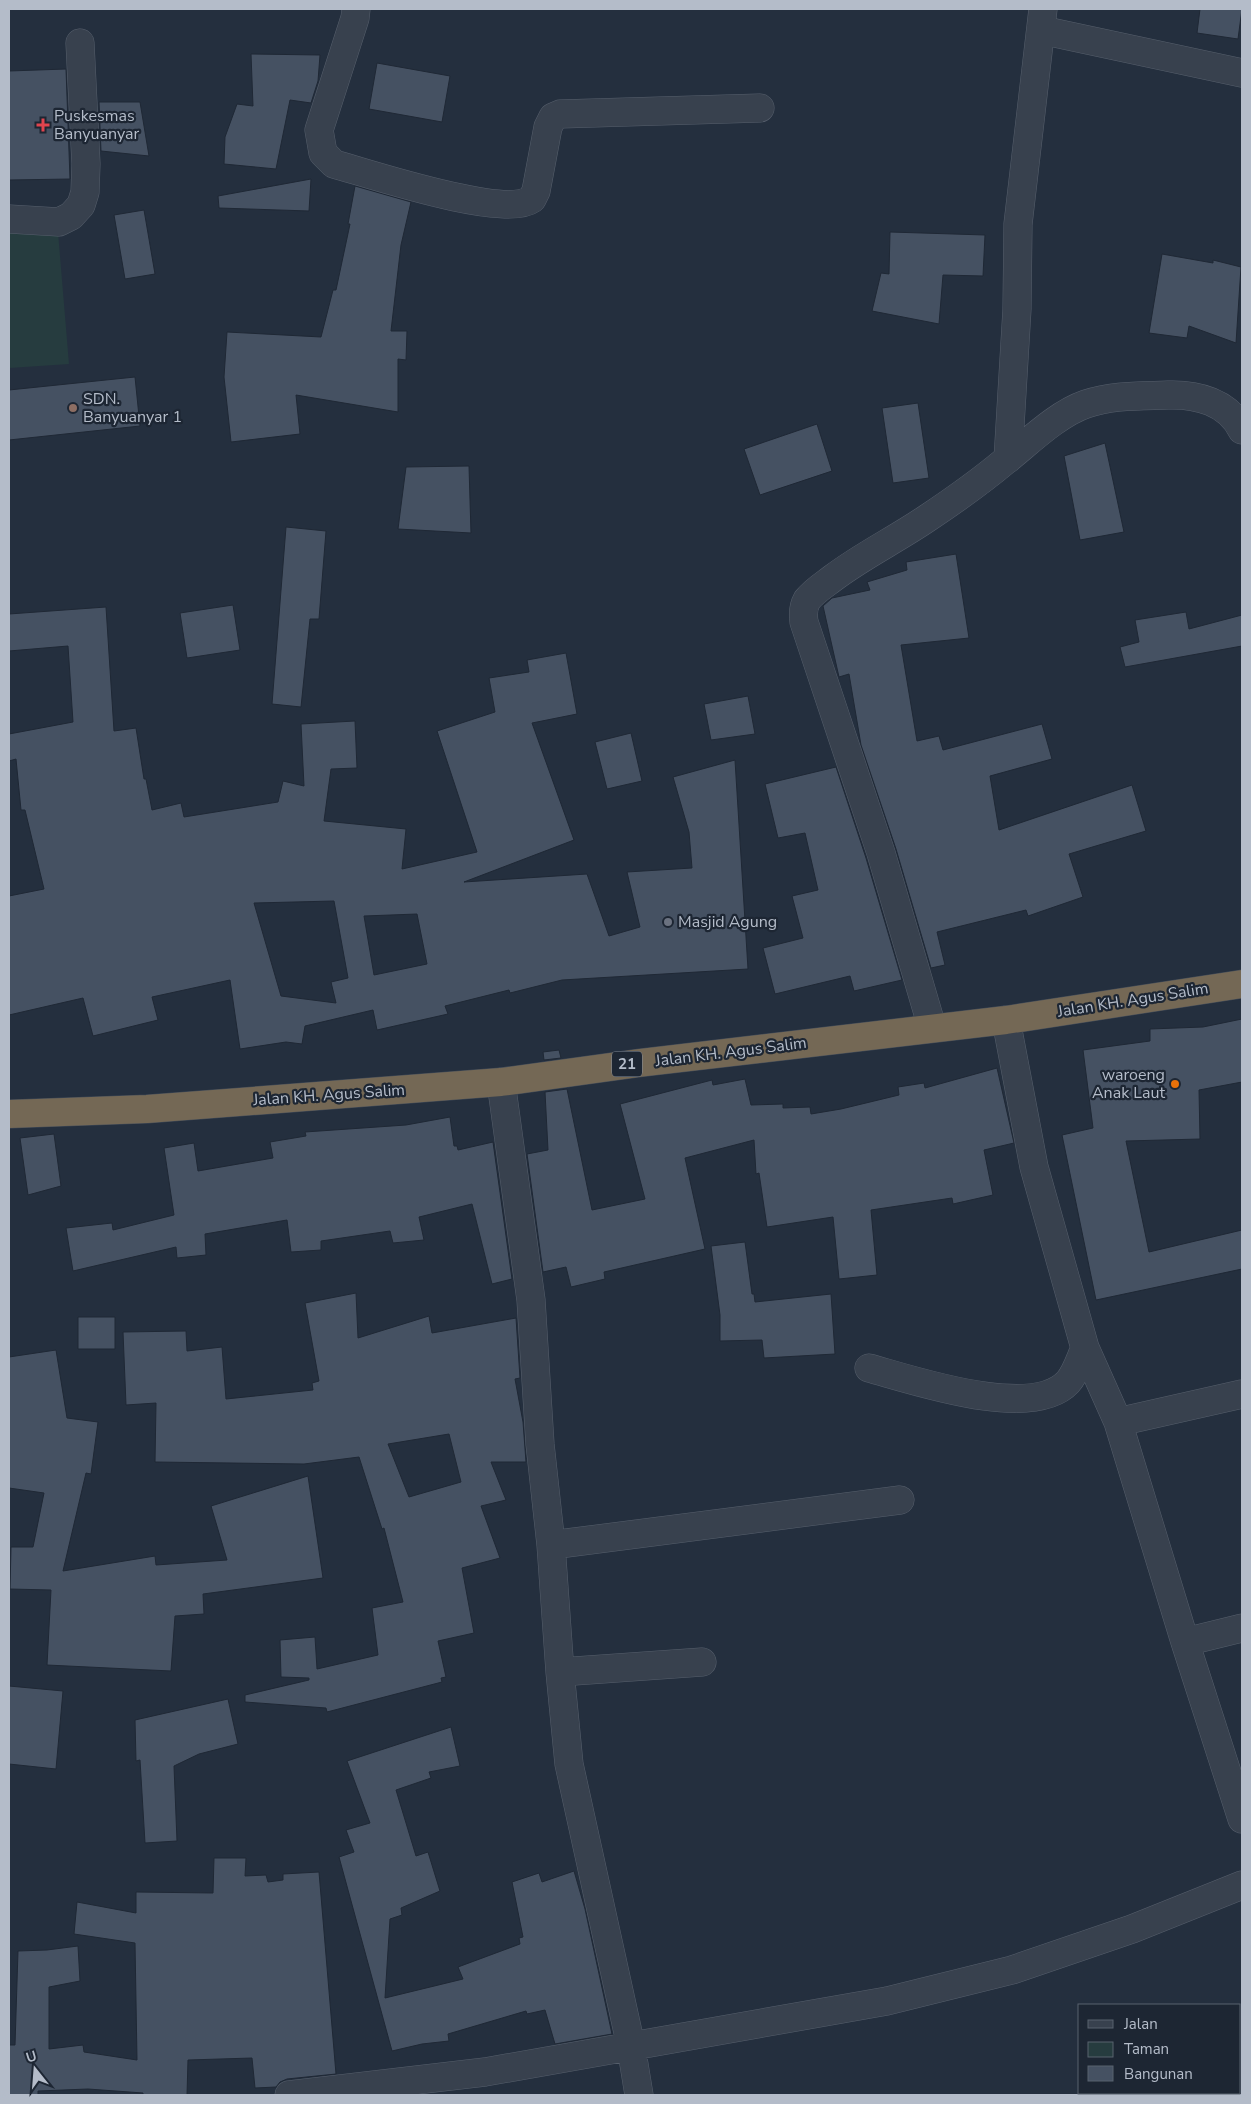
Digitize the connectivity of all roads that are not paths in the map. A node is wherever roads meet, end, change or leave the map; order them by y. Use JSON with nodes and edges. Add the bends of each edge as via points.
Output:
{"nodes":[{"id":1,"x":356,"y":9,"type":"edge"},
{"id":2,"x":1042,"y":19,"type":"edge"},
{"id":3,"x":80,"y":43,"type":"dead end"},
{"id":4,"x":1242,"y":73,"type":"edge"},
{"id":5,"x":760,"y":108,"type":"dead end"},
{"id":6,"x":9,"y":219,"type":"edge"},
{"id":7,"x":1242,"y":430,"type":"edge"},
{"id":8,"x":1008,"y":459,"type":"junction"},
{"id":9,"x":1242,"y":984,"type":"edge"},
{"id":10,"x":1006,"y":1020,"type":"junction"},
{"id":11,"x":932,"y":1028,"type":"junction"},
{"id":12,"x":501,"y":1082,"type":"junction"},
{"id":13,"x":9,"y":1114,"type":"edge"},
{"id":14,"x":1085,"y":1348,"type":"junction"},
{"id":15,"x":869,"y":1368,"type":"dead end"},
{"id":16,"x":1242,"y":1394,"type":"edge"},
{"id":17,"x":1118,"y":1422,"type":"junction"},
{"id":18,"x":900,"y":1500,"type":"dead end"},
{"id":19,"x":551,"y":1545,"type":"junction"},
{"id":20,"x":1242,"y":1628,"type":"edge"},
{"id":21,"x":1185,"y":1642,"type":"junction"},
{"id":22,"x":702,"y":1662,"type":"dead end"},
{"id":23,"x":560,"y":1672,"type":"junction"},
{"id":24,"x":1242,"y":1819,"type":"edge"},
{"id":25,"x":1242,"y":1886,"type":"edge"},
{"id":26,"x":631,"y":2046,"type":"junction"},
{"id":27,"x":290,"y":2095,"type":"edge"},
{"id":28,"x":639,"y":2095,"type":"edge"}],
"edges":[{"from":1,"to":5,"type":"street","via":[[320,130],[323,153],[334,164],[473,200],[519,204],[532,198],[548,126],[553,117],[560,114]]},
{"from":2,"to":4,"type":"street"},
{"from":2,"to":8,"type":"street","via":[[1018,224],[1017,309]]},
{"from":3,"to":6,"type":"street","via":[[86,164],[81,205],[72,216],[59,222]]},
{"from":7,"to":8,"type":"street","via":[[1229,411],[1200,398],[1178,395],[1110,398],[1084,405],[1064,416]]},
{"from":8,"to":11,"type":"street","via":[[924,520],[845,569],[807,600],[804,611],[804,622],[880,852]]},
{"from":9,"to":10,"type":"highway","name":"Jalan KH. Agus Salim","number":"21"},
{"from":10,"to":11,"type":"highway","name":"Jalan KH. Agus Salim","number":"21"},
{"from":10,"to":14,"type":"street","via":[[1034,1167]]},
{"from":11,"to":12,"type":"highway","name":"Jalan KH. Agus Salim","number":"21"},
{"from":12,"to":13,"type":"highway","name":"Jalan KH. Agus Salim","number":"21","via":[[147,1109]]},
{"from":12,"to":19,"type":"street","via":[[531,1300],[540,1444]]},
{"from":14,"to":15,"type":"street","via":[[1069,1382],[1046,1394],[1023,1398],[998,1398],[947,1390]]},
{"from":14,"to":17,"type":"street"},
{"from":16,"to":17,"type":"street"},
{"from":17,"to":21,"type":"street"},
{"from":18,"to":19,"type":"street"},
{"from":19,"to":23,"type":"street"},
{"from":20,"to":21,"type":"street"},
{"from":21,"to":24,"type":"street"},
{"from":22,"to":23,"type":"street"},
{"from":23,"to":26,"type":"street","via":[[569,1764]]},
{"from":25,"to":26,"type":"street","via":[[1132,1929],[1012,1970],[886,2001]]},
{"from":26,"to":27,"type":"street","via":[[486,2072]]},
{"from":26,"to":28,"type":"street"}]}
